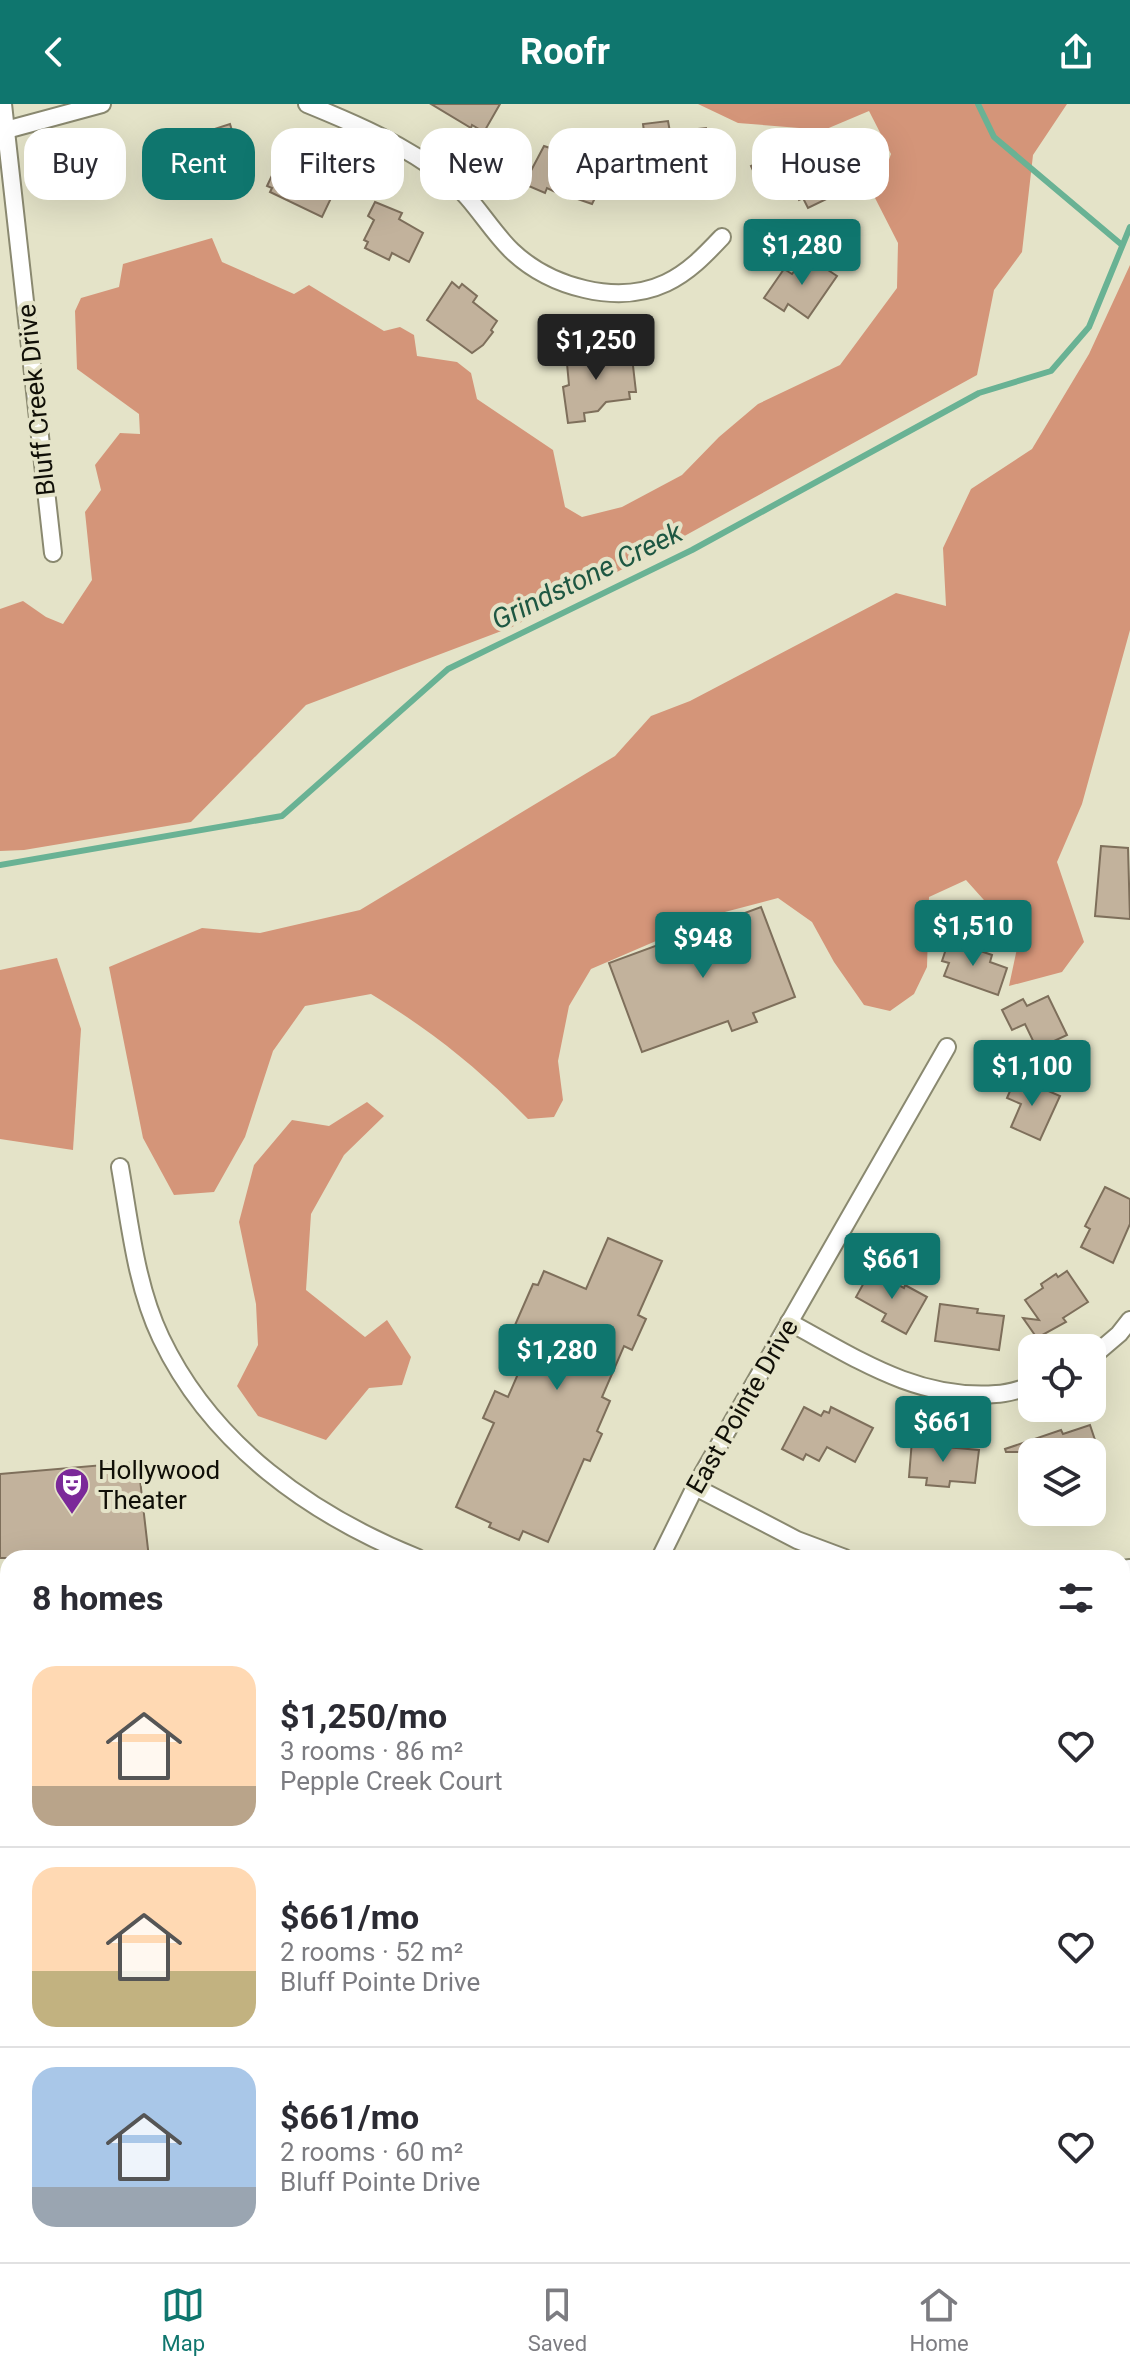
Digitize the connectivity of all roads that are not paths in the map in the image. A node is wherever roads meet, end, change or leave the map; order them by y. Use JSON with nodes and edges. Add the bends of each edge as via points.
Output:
{"nodes":[{"id":1,"x":3,"y":104,"type":"edge"},
{"id":2,"x":102,"y":104,"type":"edge"},
{"id":3,"x":307,"y":104,"type":"edge"},
{"id":4,"x":6,"y":130,"type":"junction"},
{"id":5,"x":722,"y":237,"type":"dead end"},
{"id":6,"x":53,"y":553,"type":"dead end"},
{"id":7,"x":947,"y":1047,"type":"dead end"},
{"id":8,"x":120,"y":1167,"type":"dead end"},
{"id":9,"x":1130,"y":1320,"type":"edge"},
{"id":10,"x":789,"y":1322,"type":"junction"},
{"id":11,"x":1106,"y":1345,"type":"edge"},
{"id":12,"x":1018,"y":1389,"type":"edge"},
{"id":13,"x":695,"y":1487,"type":"junction"},
{"id":14,"x":401,"y":1550,"type":"edge"},
{"id":15,"x":664,"y":1550,"type":"edge"},
{"id":16,"x":824,"y":1550,"type":"edge"}],
"edges":[{"from":1,"to":4,"type":"street","name":"Bluff Creek Drive"},
{"from":2,"to":4,"type":"street"},
{"from":3,"to":5,"type":"street","via":[[359,126],[440,173],[512,251],[567,285],[632,292],[664,284],[698,263]]},
{"from":4,"to":6,"type":"street","name":"Bluff Creek Drive"},
{"from":7,"to":10,"type":"street","name":"East Pointe Drive"},
{"from":8,"to":14,"type":"street","via":[[142,1285],[161,1338],[205,1409],[256,1464],[321,1511]]},
{"from":9,"to":11,"type":"street"},
{"from":10,"to":12,"type":"street","via":[[896,1379],[945,1394]]},
{"from":10,"to":13,"type":"street","name":"East Pointe Drive"},
{"from":13,"to":15,"type":"street","name":"East Pointe Drive"},
{"from":13,"to":16,"type":"street"}]}
